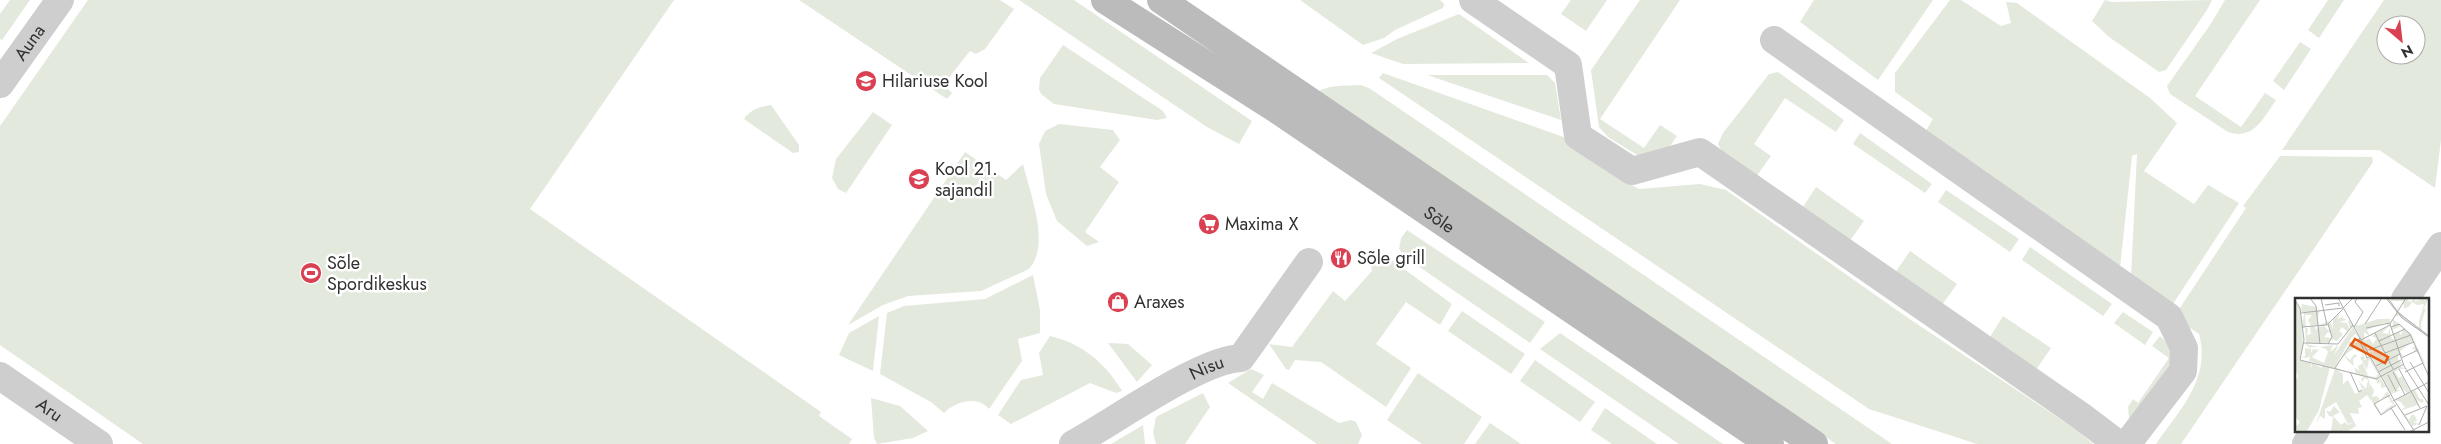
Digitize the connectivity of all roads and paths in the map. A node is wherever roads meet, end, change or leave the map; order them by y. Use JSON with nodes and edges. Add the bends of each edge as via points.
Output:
{"nodes":[{"id":1,"x":60,"y":0,"type":"edge"},
{"id":2,"x":1105,"y":0,"type":"edge"},
{"id":3,"x":1161,"y":0,"type":"edge"},
{"id":4,"x":1473,"y":0,"type":"edge"},
{"id":5,"x":1774,"y":40,"type":"dead end"},
{"id":6,"x":0,"y":84,"type":"edge"},
{"id":7,"x":2441,"y":246,"type":"edge"},
{"id":8,"x":1309,"y":262,"type":"dead end"},
{"id":9,"x":2406,"y":298,"type":"edge"},
{"id":10,"x":0,"y":376,"type":"edge"},
{"id":11,"x":2315,"y":432,"type":"edge"},
{"id":12,"x":99,"y":444,"type":"edge"},
{"id":13,"x":1073,"y":444,"type":"edge"},
{"id":14,"x":1770,"y":444,"type":"edge"},
{"id":15,"x":1814,"y":444,"type":"edge"},
{"id":16,"x":2118,"y":444,"type":"edge"},
{"id":17,"x":2127,"y":444,"type":"edge"},
{"id":18,"x":2306,"y":444,"type":"edge"}],
"edges":[{"from":1,"to":6,"type":"street","name":"Auna"},
{"from":2,"to":14,"type":"main road","name":"Sõle","via":[[1276,109]]},
{"from":3,"to":15,"type":"main road","name":"Sõle"},
{"from":4,"to":16,"type":"street","via":[[1568,65],[1578,136],[1632,171],[1700,152]]},
{"from":5,"to":17,"type":"street","via":[[2168,317],[2184,348],[2183,371]]},
{"from":7,"to":9,"type":"street"},
{"from":8,"to":13,"type":"street","name":"Nisu","via":[[1241,358],[1229,358],[1191,376]]},
{"from":10,"to":12,"type":"street","name":"Aru"},
{"from":11,"to":18,"type":"street"}]}
